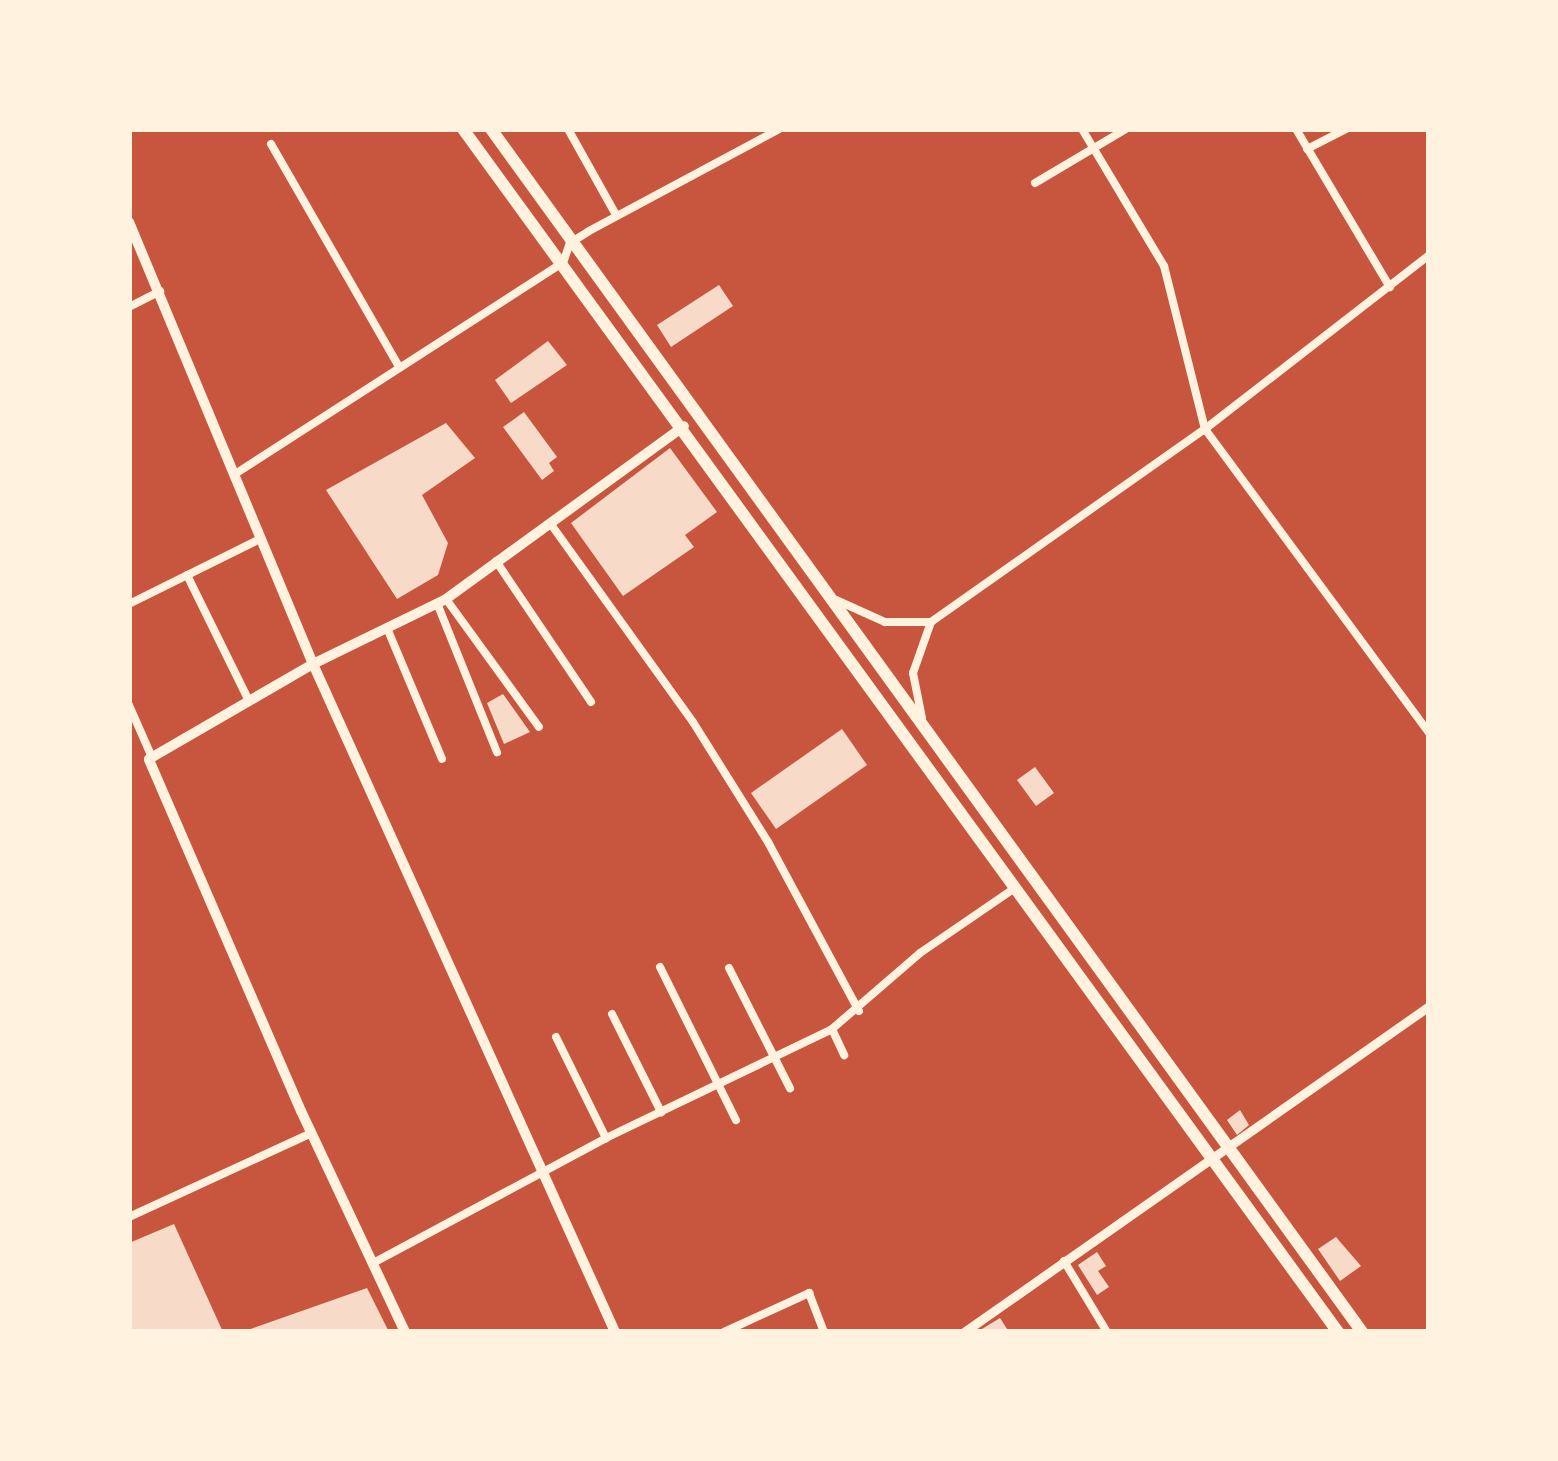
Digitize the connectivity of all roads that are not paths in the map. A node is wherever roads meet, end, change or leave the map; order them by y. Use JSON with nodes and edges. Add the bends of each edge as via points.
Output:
{"nodes":[{"id":1,"x":463,"y":129,"type":"edge"},
{"id":2,"x":490,"y":129,"type":"edge"},
{"id":3,"x":568,"y":129,"type":"edge"},
{"id":4,"x":779,"y":129,"type":"edge"},
{"id":5,"x":1082,"y":129,"type":"edge"},
{"id":6,"x":1126,"y":129,"type":"edge"},
{"id":7,"x":1295,"y":129,"type":"edge"},
{"id":8,"x":1346,"y":129,"type":"edge"},
{"id":9,"x":271,"y":144,"type":"dead end"},
{"id":10,"x":1093,"y":147,"type":"junction"},
{"id":11,"x":1307,"y":149,"type":"junction"},
{"id":12,"x":1035,"y":183,"type":"dead end"},
{"id":13,"x":616,"y":215,"type":"junction"},
{"id":14,"x":129,"y":221,"type":"edge"},
{"id":15,"x":571,"y":243,"type":"junction"},
{"id":16,"x":1429,"y":255,"type":"edge"},
{"id":17,"x":562,"y":263,"type":"junction"},
{"id":18,"x":1390,"y":287,"type":"junction"},
{"id":19,"x":161,"y":290,"type":"junction"},
{"id":20,"x":129,"y":307,"type":"edge"},
{"id":21,"x":400,"y":368,"type":"junction"},
{"id":22,"x":684,"y":426,"type":"junction"},
{"id":23,"x":1204,"y":429,"type":"junction"},
{"id":24,"x":236,"y":474,"type":"junction"},
{"id":25,"x":550,"y":524,"type":"junction"},
{"id":26,"x":261,"y":538,"type":"junction"},
{"id":27,"x":496,"y":561,"type":"junction"},
{"id":28,"x":187,"y":575,"type":"junction"},
{"id":29,"x":831,"y":597,"type":"junction"},
{"id":30,"x":441,"y":601,"type":"junction"},
{"id":31,"x":130,"y":603,"type":"edge"},
{"id":32,"x":931,"y":622,"type":"junction"},
{"id":33,"x":387,"y":628,"type":"junction"},
{"id":34,"x":313,"y":664,"type":"junction"},
{"id":35,"x":249,"y":701,"type":"junction"},
{"id":36,"x":591,"y":702,"type":"dead end"},
{"id":37,"x":129,"y":705,"type":"edge"},
{"id":38,"x":924,"y":725,"type":"junction"},
{"id":39,"x":539,"y":727,"type":"dead end"},
{"id":40,"x":1429,"y":733,"type":"edge"},
{"id":41,"x":497,"y":752,"type":"dead end"},
{"id":42,"x":151,"y":755,"type":"junction"},
{"id":43,"x":442,"y":759,"type":"dead end"},
{"id":44,"x":1016,"y":887,"type":"junction"},
{"id":45,"x":659,"y":967,"type":"dead end"},
{"id":46,"x":729,"y":968,"type":"dead end"},
{"id":47,"x":1429,"y":1006,"type":"edge"},
{"id":48,"x":859,"y":1011,"type":"junction"},
{"id":49,"x":613,"y":1014,"type":"dead end"},
{"id":50,"x":832,"y":1030,"type":"junction"},
{"id":51,"x":556,"y":1037,"type":"dead end"},
{"id":52,"x":844,"y":1055,"type":"dead end"},
{"id":53,"x":772,"y":1056,"type":"junction"},
{"id":54,"x":718,"y":1083,"type":"junction"},
{"id":55,"x":790,"y":1088,"type":"dead end"},
{"id":56,"x":661,"y":1112,"type":"junction"},
{"id":57,"x":736,"y":1120,"type":"dead end"},
{"id":58,"x":312,"y":1133,"type":"junction"},
{"id":59,"x":607,"y":1138,"type":"junction"},
{"id":60,"x":1228,"y":1150,"type":"junction"},
{"id":61,"x":1210,"y":1160,"type":"junction"},
{"id":62,"x":540,"y":1176,"type":"junction"},
{"id":63,"x":129,"y":1216,"type":"edge"},
{"id":64,"x":1063,"y":1260,"type":"junction"},
{"id":65,"x":375,"y":1262,"type":"junction"},
{"id":66,"x":405,"y":1332,"type":"edge"},
{"id":67,"x":615,"y":1332,"type":"edge"},
{"id":68,"x":724,"y":1332,"type":"edge"},
{"id":69,"x":824,"y":1332,"type":"edge"},
{"id":70,"x":964,"y":1332,"type":"edge"},
{"id":71,"x":1106,"y":1332,"type":"edge"},
{"id":72,"x":1337,"y":1332,"type":"edge"},
{"id":73,"x":1362,"y":1332,"type":"edge"}],
"edges":[{"from":1,"to":17,"type":"main road"},
{"from":2,"to":15,"type":"main road"},
{"from":3,"to":13,"type":"street"},
{"from":4,"to":13,"type":"street"},
{"from":5,"to":10,"type":"street"},
{"from":6,"to":10,"type":"street"},
{"from":7,"to":11,"type":"street"},
{"from":8,"to":11,"type":"street"},
{"from":9,"to":21,"type":"street"},
{"from":10,"to":12,"type":"street"},
{"from":10,"to":23,"type":"street","via":[[1164,266]]},
{"from":11,"to":18,"type":"street"},
{"from":13,"to":15,"type":"street"},
{"from":14,"to":19,"type":"main road"},
{"from":15,"to":17,"type":"street"},
{"from":15,"to":29,"type":"main road"},
{"from":16,"to":18,"type":"street"},
{"from":17,"to":21,"type":"street"},
{"from":17,"to":22,"type":"main road"},
{"from":18,"to":23,"type":"street"},
{"from":19,"to":20,"type":"street"},
{"from":19,"to":24,"type":"main road"},
{"from":21,"to":24,"type":"street"},
{"from":22,"to":25,"type":"main road"},
{"from":22,"to":44,"type":"main road"},
{"from":23,"to":32,"type":"street"},
{"from":23,"to":40,"type":"street"},
{"from":24,"to":26,"type":"main road"},
{"from":25,"to":27,"type":"main road"},
{"from":25,"to":48,"type":"street","via":[[693,722],[769,842]]},
{"from":26,"to":28,"type":"street"},
{"from":26,"to":34,"type":"main road"},
{"from":27,"to":30,"type":"main road"},
{"from":27,"to":36,"type":"street"},
{"from":28,"to":31,"type":"street"},
{"from":28,"to":35,"type":"street"},
{"from":29,"to":32,"type":"street","via":[[884,622]]},
{"from":29,"to":38,"type":"main road"},
{"from":30,"to":33,"type":"main road"},
{"from":30,"to":39,"type":"street"},
{"from":30,"to":41,"type":"street"},
{"from":32,"to":38,"type":"street","via":[[913,673]]},
{"from":33,"to":34,"type":"main road"},
{"from":33,"to":43,"type":"street"},
{"from":34,"to":35,"type":"main road"},
{"from":34,"to":62,"type":"main road"},
{"from":35,"to":42,"type":"main road"},
{"from":37,"to":42,"type":"street"},
{"from":38,"to":60,"type":"main road"},
{"from":42,"to":58,"type":"main road"},
{"from":44,"to":48,"type":"street","via":[[920,953]]},
{"from":44,"to":61,"type":"main road"},
{"from":45,"to":54,"type":"street"},
{"from":46,"to":53,"type":"street"},
{"from":47,"to":60,"type":"street"},
{"from":48,"to":50,"type":"street"},
{"from":49,"to":56,"type":"street"},
{"from":50,"to":52,"type":"street"},
{"from":50,"to":53,"type":"street"},
{"from":51,"to":59,"type":"street"},
{"from":53,"to":54,"type":"street"},
{"from":53,"to":55,"type":"street"},
{"from":54,"to":56,"type":"street"},
{"from":54,"to":57,"type":"street"},
{"from":56,"to":59,"type":"street"},
{"from":58,"to":63,"type":"street"},
{"from":58,"to":65,"type":"main road"},
{"from":59,"to":62,"type":"street"},
{"from":60,"to":61,"type":"street"},
{"from":60,"to":73,"type":"main road"},
{"from":61,"to":64,"type":"street"},
{"from":61,"to":72,"type":"main road"},
{"from":62,"to":65,"type":"street"},
{"from":62,"to":67,"type":"main road"},
{"from":64,"to":70,"type":"street"},
{"from":64,"to":71,"type":"street"},
{"from":65,"to":66,"type":"main road"},
{"from":68,"to":69,"type":"street","via":[[809,1293]]}]}
